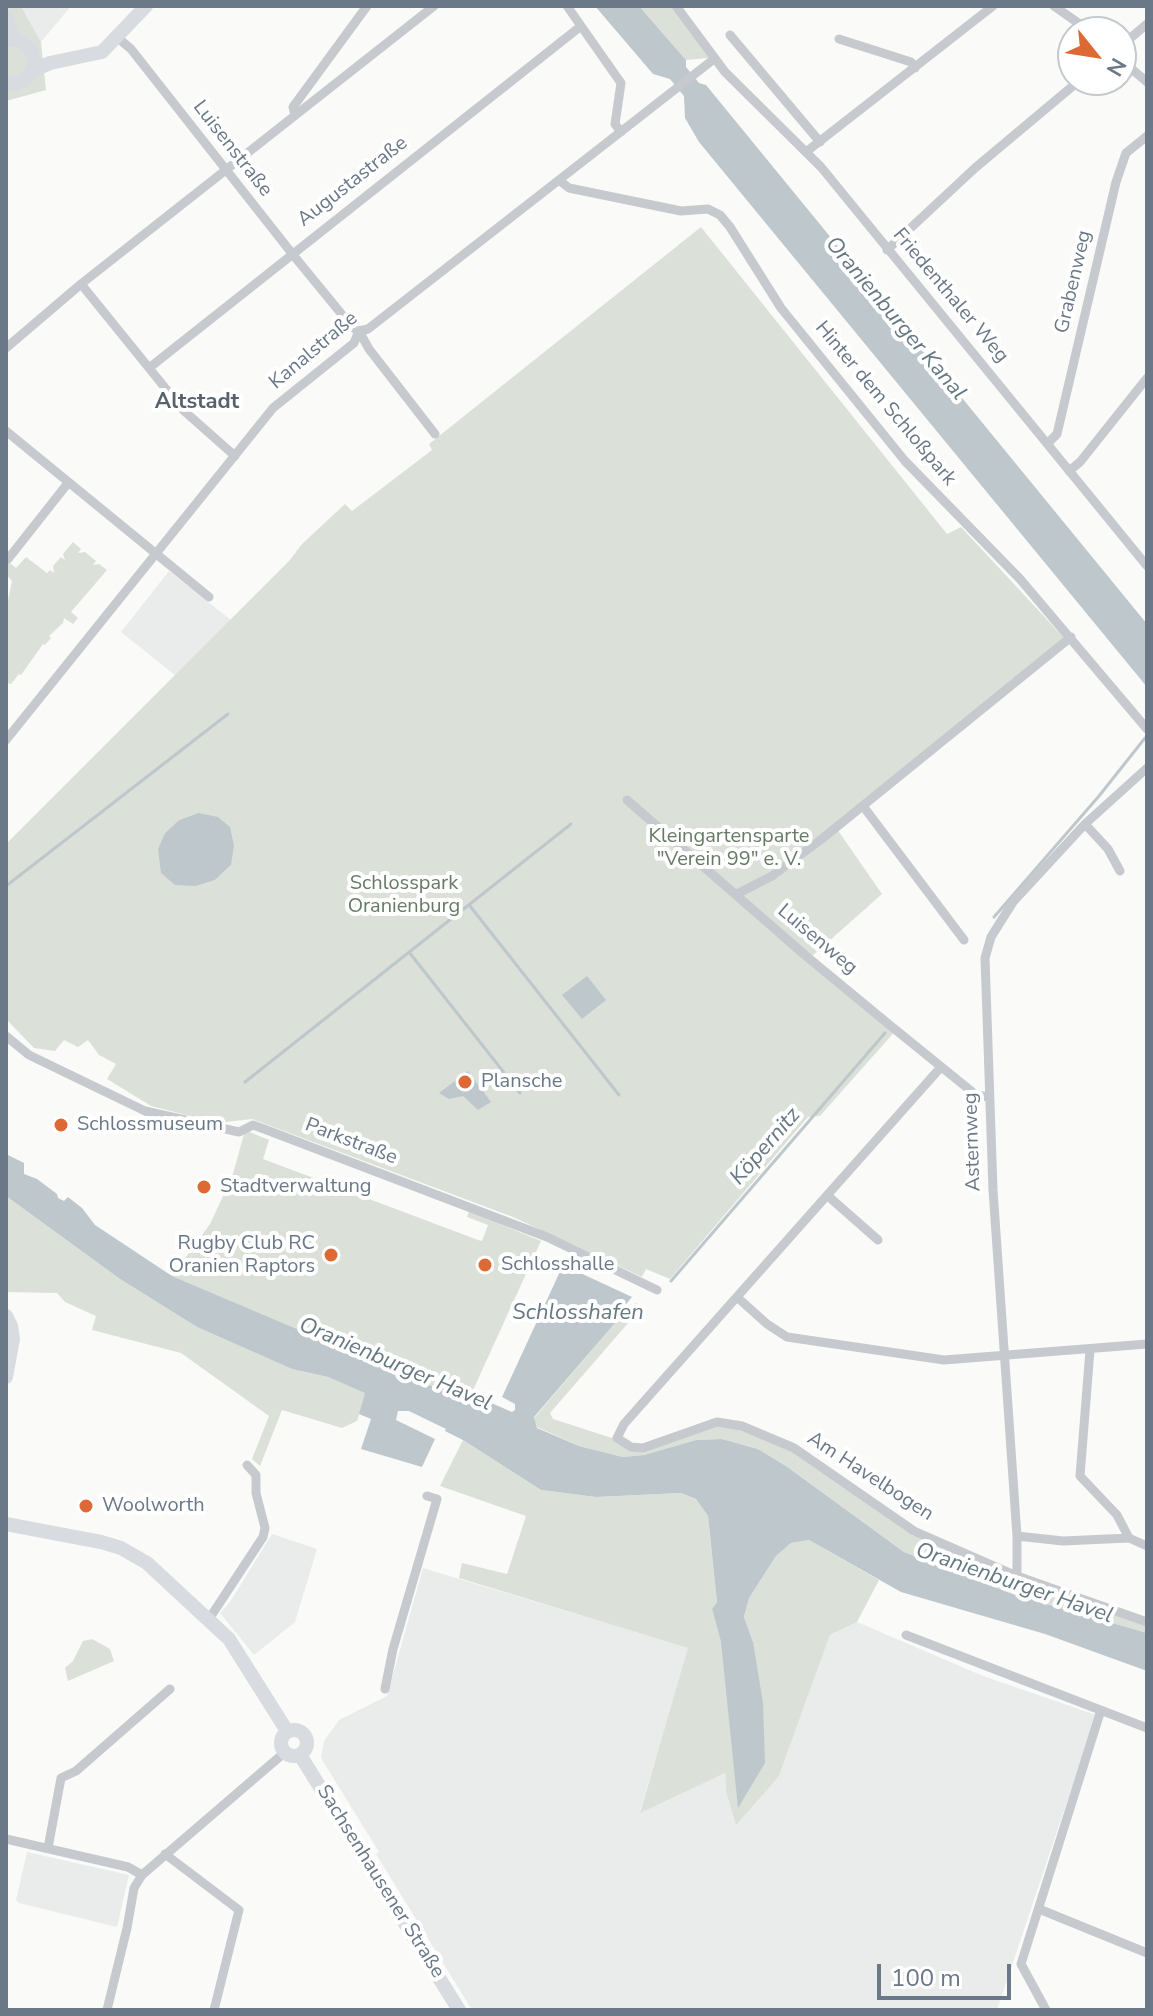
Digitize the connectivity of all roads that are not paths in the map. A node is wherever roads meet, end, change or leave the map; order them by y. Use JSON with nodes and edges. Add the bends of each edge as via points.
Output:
{"nodes":[{"id":1,"x":146,"y":6,"type":"edge"},
{"id":2,"x":367,"y":6,"type":"edge"},
{"id":3,"x":434,"y":6,"type":"edge"},
{"id":4,"x":567,"y":6,"type":"edge"},
{"id":5,"x":676,"y":6,"type":"edge"},
{"id":6,"x":993,"y":6,"type":"edge"},
{"id":7,"x":6,"y":17,"type":"edge"},
{"id":8,"x":581,"y":26,"type":"junction"},
{"id":9,"x":730,"y":35,"type":"dead end"},
{"id":10,"x":118,"y":38,"type":"junction"},
{"id":11,"x":839,"y":39,"type":"dead end"},
{"id":12,"x":12,"y":40,"type":"edge"},
{"id":13,"x":32,"y":51,"type":"junction"},
{"id":14,"x":83,"y":56,"type":"junction"},
{"id":15,"x":714,"y":59,"type":"junction"},
{"id":16,"x":915,"y":68,"type":"junction"},
{"id":17,"x":32,"y":71,"type":"junction"},
{"id":18,"x":6,"y":83,"type":"edge"},
{"id":19,"x":1061,"y":96,"type":"edge"},
{"id":20,"x":295,"y":115,"type":"junction"},
{"id":21,"x":621,"y":132,"type":"junction"},
{"id":22,"x":1147,"y":136,"type":"edge"},
{"id":23,"x":820,"y":142,"type":"junction"},
{"id":24,"x":806,"y":152,"type":"junction"},
{"id":25,"x":226,"y":170,"type":"junction"},
{"id":26,"x":560,"y":181,"type":"junction"},
{"id":27,"x":887,"y":250,"type":"junction"},
{"id":28,"x":294,"y":256,"type":"junction"},
{"id":29,"x":81,"y":284,"type":"junction"},
{"id":30,"x":359,"y":331,"type":"junction"},
{"id":31,"x":6,"y":348,"type":"edge"},
{"id":32,"x":149,"y":368,"type":"junction"},
{"id":33,"x":1147,"y":378,"type":"edge"},
{"id":34,"x":6,"y":431,"type":"edge"},
{"id":35,"x":435,"y":434,"type":"dead end"},
{"id":36,"x":1048,"y":443,"type":"junction"},
{"id":37,"x":235,"y":456,"type":"junction"},
{"id":38,"x":1069,"y":471,"type":"junction"},
{"id":39,"x":68,"y":483,"type":"junction"},
{"id":40,"x":156,"y":554,"type":"junction"},
{"id":41,"x":8,"y":559,"type":"edge"},
{"id":42,"x":1146,"y":564,"type":"edge"},
{"id":43,"x":209,"y":597,"type":"dead end"},
{"id":44,"x":1071,"y":637,"type":"junction"},
{"id":45,"x":1147,"y":729,"type":"edge"},
{"id":46,"x":6,"y":740,"type":"edge"},
{"id":47,"x":1147,"y":768,"type":"edge"},
{"id":48,"x":627,"y":800,"type":"dead end"},
{"id":49,"x":863,"y":806,"type":"junction"},
{"id":50,"x":1085,"y":824,"type":"junction"},
{"id":51,"x":1120,"y":871,"type":"dead end"},
{"id":52,"x":737,"y":894,"type":"junction"},
{"id":53,"x":964,"y":940,"type":"dead end"},
{"id":54,"x":6,"y":1036,"type":"edge"},
{"id":55,"x":941,"y":1067,"type":"junction"},
{"id":56,"x":989,"y":1097,"type":"junction"},
{"id":57,"x":828,"y":1196,"type":"junction"},
{"id":58,"x":878,"y":1240,"type":"dead end"},
{"id":59,"x":657,"y":1290,"type":"dead end"},
{"id":60,"x":738,"y":1298,"type":"junction"},
{"id":61,"x":6,"y":1316,"type":"edge"},
{"id":62,"x":9,"y":1334,"type":"edge"},
{"id":63,"x":1147,"y":1344,"type":"edge"},
{"id":64,"x":1090,"y":1350,"type":"junction"},
{"id":65,"x":1005,"y":1356,"type":"junction"},
{"id":66,"x":6,"y":1377,"type":"edge"},
{"id":67,"x":247,"y":1465,"type":"dead end"},
{"id":68,"x":427,"y":1496,"type":"dead end"},
{"id":69,"x":6,"y":1524,"type":"edge"},
{"id":70,"x":1017,"y":1536,"type":"junction"},
{"id":71,"x":1129,"y":1538,"type":"junction"},
{"id":72,"x":1147,"y":1546,"type":"edge"},
{"id":73,"x":1017,"y":1576,"type":"junction"},
{"id":74,"x":209,"y":1619,"type":"junction"},
{"id":75,"x":1147,"y":1622,"type":"edge"},
{"id":76,"x":906,"y":1635,"type":"dead end"},
{"id":77,"x":170,"y":1689,"type":"dead end"},
{"id":78,"x":385,"y":1689,"type":"dead end"},
{"id":79,"x":1101,"y":1710,"type":"junction"},
{"id":80,"x":1147,"y":1728,"type":"edge"},
{"id":81,"x":287,"y":1731,"type":"junction"},
{"id":82,"x":284,"y":1753,"type":"junction"},
{"id":83,"x":300,"y":1755,"type":"junction"},
{"id":84,"x":6,"y":1839,"type":"edge"},
{"id":85,"x":48,"y":1848,"type":"junction"},
{"id":86,"x":165,"y":1854,"type":"junction"},
{"id":87,"x":142,"y":1875,"type":"junction"},
{"id":88,"x":1039,"y":1909,"type":"junction"},
{"id":89,"x":1147,"y":1953,"type":"edge"},
{"id":90,"x":107,"y":2010,"type":"edge"},
{"id":91,"x":214,"y":2010,"type":"edge"},
{"id":92,"x":459,"y":2010,"type":"edge"},
{"id":93,"x":1046,"y":2010,"type":"edge"}],
"edges":[{"from":1,"to":10,"type":"main road"},
{"from":2,"to":20,"type":"street","via":[[293,107]]},
{"from":3,"to":20,"type":"street"},
{"from":4,"to":8,"type":"street"},
{"from":5,"to":15,"type":"street","name":"Friedenthaler Weg"},
{"from":6,"to":16,"type":"street"},
{"from":7,"to":12,"type":"main road"},
{"from":8,"to":21,"type":"street","via":[[621,83],[615,124]]},
{"from":8,"to":28,"type":"street","name":"Augustastraße"},
{"from":9,"to":23,"type":"street"},
{"from":10,"to":14,"type":"main road","via":[[102,52]]},
{"from":10,"to":25,"type":"street","name":"Luisenstraße"},
{"from":11,"to":16,"type":"street","via":[[911,62]]},
{"from":12,"to":13,"type":"main road"},
{"from":13,"to":14,"type":"main road"},
{"from":13,"to":17,"type":"main road"},
{"from":14,"to":17,"type":"main road"},
{"from":15,"to":21,"type":"street","name":"Kanalstraße"},
{"from":15,"to":24,"type":"street","name":"Friedenthaler Weg"},
{"from":16,"to":23,"type":"street"},
{"from":17,"to":18,"type":"main road","via":[[20,83]]},
{"from":19,"to":27,"type":"street"},
{"from":20,"to":25,"type":"street"},
{"from":21,"to":26,"type":"street","name":"Kanalstraße"},
{"from":22,"to":36,"type":"street","name":"Grabenweg","via":[[1126,153],[1116,182],[1057,434]]},
{"from":23,"to":24,"type":"street"},
{"from":24,"to":27,"type":"street","name":"Friedenthaler Weg"},
{"from":25,"to":28,"type":"street","name":"Luisenstraße"},
{"from":25,"to":29,"type":"street"},
{"from":26,"to":30,"type":"street","name":"Kanalstraße"},
{"from":26,"to":44,"type":"street","name":"Hinter dem Schloßpark","via":[[569,188],[720,215],[781,308],[905,461]]},
{"from":27,"to":36,"type":"street","name":"Friedenthaler Weg"},
{"from":28,"to":30,"type":"street","name":"Luisenstraße"},
{"from":28,"to":32,"type":"street","name":"Augustastraße"},
{"from":29,"to":31,"type":"street"},
{"from":29,"to":32,"type":"street"},
{"from":30,"to":35,"type":"street","name":"Luisenstraße"},
{"from":30,"to":37,"type":"street","name":"Kanalstraße","via":[[354,343],[273,408]]},
{"from":32,"to":37,"type":"street","via":[[183,410]]},
{"from":33,"to":38,"type":"street"},
{"from":34,"to":39,"type":"street"},
{"from":36,"to":38,"type":"street","name":"Friedenthaler Weg"},
{"from":37,"to":40,"type":"street","name":"Kanalstraße"},
{"from":38,"to":42,"type":"street","name":"Friedenthaler Weg"},
{"from":39,"to":40,"type":"street"},
{"from":39,"to":41,"type":"street"},
{"from":40,"to":43,"type":"street"},
{"from":40,"to":46,"type":"street","name":"Kanalstraße"},
{"from":44,"to":45,"type":"street","name":"Hinter dem Schloßpark"},
{"from":44,"to":49,"type":"street"},
{"from":47,"to":50,"type":"street","name":"Asternweg"},
{"from":48,"to":52,"type":"street","name":"Luisenweg"},
{"from":49,"to":52,"type":"street","via":[[772,876]]},
{"from":49,"to":53,"type":"street"},
{"from":50,"to":51,"type":"street"},
{"from":50,"to":56,"type":"street","name":"Asternweg","via":[[1013,902],[987,947]]},
{"from":52,"to":55,"type":"street","name":"Luisenweg"},
{"from":54,"to":59,"type":"street","name":"Parkstraße","via":[[29,1055],[145,1111],[239,1132],[253,1125],[547,1237]]},
{"from":55,"to":56,"type":"street","name":"Luisenweg","via":[[976,1095]]},
{"from":55,"to":57,"type":"street"},
{"from":56,"to":65,"type":"street","name":"Asternweg"},
{"from":57,"to":58,"type":"street"},
{"from":57,"to":60,"type":"street"},
{"from":60,"to":65,"type":"street","via":[[775,1330],[802,1341],[944,1360]]},
{"from":60,"to":73,"type":"street","name":"Am Havelbogen","via":[[617,1438],[643,1448],[717,1422],[742,1426],[794,1448],[914,1531]]},
{"from":61,"to":62,"type":"main road"},
{"from":62,"to":66,"type":"main road"},
{"from":63,"to":64,"type":"street"},
{"from":64,"to":65,"type":"street"},
{"from":64,"to":71,"type":"street","via":[[1080,1476],[1117,1515]]},
{"from":65,"to":70,"type":"street","name":"Asternweg"},
{"from":67,"to":74,"type":"street","via":[[256,1475],[263,1537]]},
{"from":68,"to":78,"type":"street","via":[[437,1499]]},
{"from":69,"to":74,"type":"main road","via":[[121,1548],[147,1563]]},
{"from":70,"to":71,"type":"street","via":[[1063,1541]]},
{"from":70,"to":73,"type":"street","name":"Asternweg"},
{"from":71,"to":72,"type":"street"},
{"from":73,"to":75,"type":"street","name":"Am Havelbogen"},
{"from":74,"to":81,"type":"main road","via":[[229,1639]]},
{"from":76,"to":79,"type":"street"},
{"from":77,"to":85,"type":"street","via":[[76,1771],[61,1778]]},
{"from":79,"to":80,"type":"street"},
{"from":79,"to":88,"type":"street"},
{"from":81,"to":82,"type":"main road","via":[[280,1741]]},
{"from":81,"to":83,"type":"main road","via":[[300,1731],[306,1738]]},
{"from":82,"to":83,"type":"main road"},
{"from":82,"to":86,"type":"street"},
{"from":83,"to":92,"type":"main road","name":"Sachsenhausener Straße"},
{"from":84,"to":85,"type":"street"},
{"from":85,"to":87,"type":"street"},
{"from":86,"to":87,"type":"street"},
{"from":86,"to":91,"type":"street","via":[[239,1910]]},
{"from":87,"to":90,"type":"street","via":[[134,1888]]},
{"from":88,"to":89,"type":"street"},
{"from":88,"to":93,"type":"street","via":[[1021,1964]]}]}
